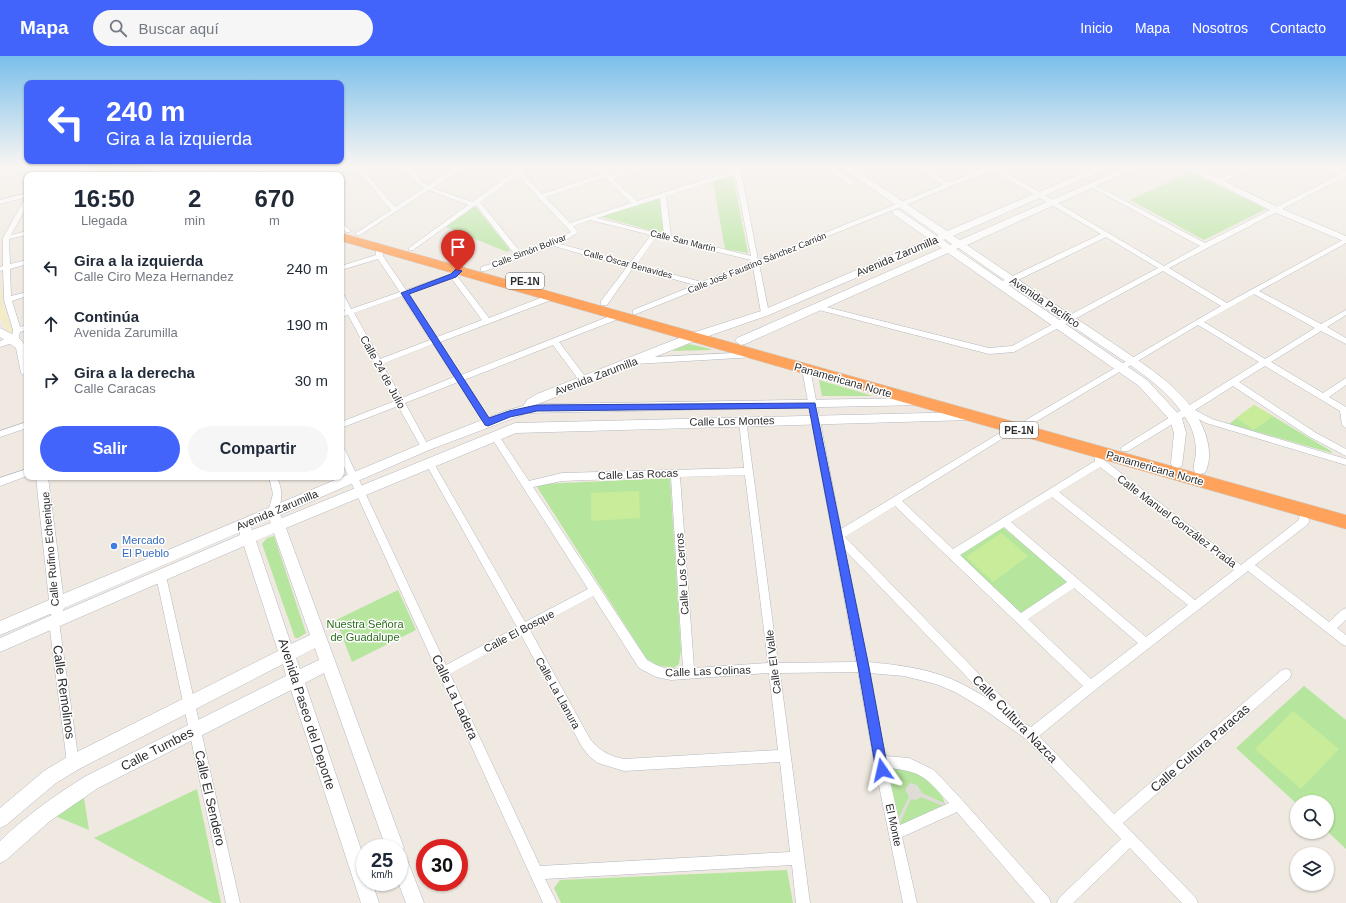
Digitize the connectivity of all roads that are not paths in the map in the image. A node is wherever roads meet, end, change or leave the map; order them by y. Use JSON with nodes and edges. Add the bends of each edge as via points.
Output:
{"nodes":[{"id":1,"x":24,"y":206,"type":"edge"},
{"id":2,"x":390,"y":206,"type":"edge"},
{"id":3,"x":401,"y":206,"type":"edge"},
{"id":4,"x":471,"y":206,"type":"edge"},
{"id":5,"x":477,"y":206,"type":"edge"},
{"id":6,"x":550,"y":206,"type":"edge"},
{"id":7,"x":627,"y":206,"type":"edge"},
{"id":8,"x":664,"y":206,"type":"edge"},
{"id":9,"x":745,"y":206,"type":"edge"},
{"id":10,"x":899,"y":206,"type":"edge"},
{"id":11,"x":1016,"y":206,"type":"edge"},
{"id":12,"x":1048,"y":206,"type":"edge"},
{"id":13,"x":1054,"y":206,"type":"edge"},
{"id":14,"x":1129,"y":206,"type":"edge"},
{"id":15,"x":1268,"y":206,"type":"edge"},
{"id":16,"x":1286,"y":206,"type":"edge"},
{"id":17,"x":896,"y":207,"type":"junction"},
{"id":18,"x":394,"y":210,"type":"junction"},
{"id":19,"x":1277,"y":210,"type":"junction"},
{"id":20,"x":588,"y":218,"type":"junction"},
{"id":21,"x":569,"y":225,"type":"junction"},
{"id":22,"x":346,"y":231,"type":"edge"},
{"id":23,"x":24,"y":234,"type":"edge"},
{"id":24,"x":655,"y":234,"type":"junction"},
{"id":25,"x":1105,"y":235,"type":"junction"},
{"id":26,"x":946,"y":236,"type":"junction"},
{"id":27,"x":6,"y":238,"type":"junction"},
{"id":28,"x":668,"y":238,"type":"junction"},
{"id":29,"x":1346,"y":239,"type":"edge"},
{"id":30,"x":936,"y":240,"type":"junction"},
{"id":31,"x":553,"y":244,"type":"junction"},
{"id":32,"x":960,"y":244,"type":"junction"},
{"id":33,"x":1205,"y":246,"type":"junction"},
{"id":34,"x":411,"y":249,"type":"junction"},
{"id":35,"x":949,"y":249,"type":"junction"},
{"id":36,"x":380,"y":252,"type":"junction"},
{"id":37,"x":520,"y":256,"type":"junction"},
{"id":38,"x":756,"y":260,"type":"junction"},
{"id":39,"x":24,"y":263,"type":"edge"},
{"id":40,"x":632,"y":265,"type":"junction"},
{"id":41,"x":344,"y":267,"type":"edge"},
{"id":42,"x":3,"y":268,"type":"edge"},
{"id":43,"x":483,"y":269,"type":"junction"},
{"id":44,"x":1164,"y":269,"type":"junction"},
{"id":45,"x":456,"y":273,"type":"junction"},
{"id":46,"x":1012,"y":280,"type":"junction"},
{"id":47,"x":703,"y":284,"type":"junction"},
{"id":48,"x":1001,"y":285,"type":"junction"},
{"id":49,"x":1254,"y":291,"type":"junction"},
{"id":50,"x":404,"y":293,"type":"junction"},
{"id":51,"x":24,"y":295,"type":"edge"},
{"id":52,"x":551,"y":297,"type":"junction"},
{"id":53,"x":8,"y":300,"type":"junction"},
{"id":54,"x":344,"y":303,"type":"edge"},
{"id":55,"x":604,"y":303,"type":"junction"},
{"id":56,"x":1228,"y":306,"type":"junction"},
{"id":57,"x":818,"y":307,"type":"junction"},
{"id":58,"x":349,"y":312,"type":"junction"},
{"id":59,"x":636,"y":312,"type":"junction"},
{"id":60,"x":1346,"y":312,"type":"edge"},
{"id":61,"x":765,"y":313,"type":"junction"},
{"id":62,"x":344,"y":314,"type":"edge"},
{"id":63,"x":618,"y":316,"type":"junction"},
{"id":64,"x":1070,"y":319,"type":"junction"},
{"id":65,"x":487,"y":322,"type":"junction"},
{"id":66,"x":1198,"y":322,"type":"junction"},
{"id":67,"x":1059,"y":325,"type":"junction"},
{"id":68,"x":1321,"y":328,"type":"junction"},
{"id":69,"x":24,"y":329,"type":"edge"},
{"id":70,"x":0,"y":332,"type":"edge"},
{"id":71,"x":710,"y":332,"type":"junction"},
{"id":72,"x":16,"y":335,"type":"junction"},
{"id":73,"x":693,"y":337,"type":"junction"},
{"id":74,"x":435,"y":341,"type":"junction"},
{"id":75,"x":554,"y":341,"type":"junction"},
{"id":76,"x":742,"y":341,"type":"junction"},
{"id":77,"x":1346,"y":341,"type":"edge"},
{"id":78,"x":0,"y":344,"type":"edge"},
{"id":79,"x":24,"y":352,"type":"edge"},
{"id":80,"x":757,"y":355,"type":"junction"},
{"id":81,"x":635,"y":361,"type":"junction"},
{"id":82,"x":1131,"y":361,"type":"junction"},
{"id":83,"x":379,"y":362,"type":"junction"},
{"id":84,"x":1265,"y":362,"type":"junction"},
{"id":85,"x":1121,"y":368,"type":"junction"},
{"id":86,"x":806,"y":369,"type":"junction"},
{"id":87,"x":459,"y":379,"type":"junction"},
{"id":88,"x":584,"y":381,"type":"junction"},
{"id":89,"x":1346,"y":381,"type":"edge"},
{"id":90,"x":1233,"y":382,"type":"junction"},
{"id":91,"x":1323,"y":397,"type":"junction"},
{"id":92,"x":400,"y":402,"type":"junction"},
{"id":93,"x":920,"y":402,"type":"junction"},
{"id":94,"x":812,"y":405,"type":"junction"},
{"id":95,"x":527,"y":409,"type":"junction"},
{"id":96,"x":1189,"y":410,"type":"junction"},
{"id":97,"x":1345,"y":410,"type":"edge"},
{"id":98,"x":970,"y":416,"type":"junction"},
{"id":99,"x":1176,"y":418,"type":"junction"},
{"id":100,"x":816,"y":420,"type":"junction"},
{"id":101,"x":743,"y":421,"type":"junction"},
{"id":102,"x":488,"y":422,"type":"junction"},
{"id":103,"x":1029,"y":422,"type":"junction"},
{"id":104,"x":344,"y":424,"type":"edge"},
{"id":105,"x":1346,"y":425,"type":"edge"},
{"id":106,"x":24,"y":426,"type":"edge"},
{"id":107,"x":1013,"y":428,"type":"junction"},
{"id":108,"x":0,"y":434,"type":"edge"},
{"id":109,"x":494,"y":435,"type":"junction"},
{"id":110,"x":425,"y":448,"type":"junction"},
{"id":111,"x":1125,"y":449,"type":"junction"},
{"id":112,"x":1346,"y":453,"type":"edge"},
{"id":113,"x":344,"y":457,"type":"edge"},
{"id":114,"x":1099,"y":457,"type":"junction"},
{"id":115,"x":429,"y":462,"type":"junction"},
{"id":116,"x":1346,"y":462,"type":"edge"},
{"id":117,"x":1178,"y":463,"type":"junction"},
{"id":118,"x":1200,"y":469,"type":"junction"},
{"id":119,"x":749,"y":471,"type":"junction"},
{"id":120,"x":24,"y":473,"type":"edge"},
{"id":121,"x":675,"y":473,"type":"junction"},
{"id":122,"x":353,"y":477,"type":"junction"},
{"id":123,"x":42,"y":480,"type":"edge"},
{"id":124,"x":274,"y":480,"type":"edge"},
{"id":125,"x":0,"y":482,"type":"edge"},
{"id":126,"x":527,"y":484,"type":"junction"},
{"id":127,"x":360,"y":492,"type":"junction"},
{"id":128,"x":1052,"y":492,"type":"junction"},
{"id":129,"x":895,"y":500,"type":"junction"},
{"id":130,"x":1304,"y":510,"type":"junction"},
{"id":131,"x":1346,"y":511,"type":"edge"},
{"id":132,"x":276,"y":519,"type":"junction"},
{"id":133,"x":1004,"y":522,"type":"junction"},
{"id":134,"x":1346,"y":522,"type":"edge"},
{"id":135,"x":246,"y":532,"type":"junction"},
{"id":136,"x":838,"y":536,"type":"junction"},
{"id":137,"x":953,"y":554,"type":"junction"},
{"id":138,"x":1246,"y":568,"type":"junction"},
{"id":139,"x":161,"y":576,"type":"junction"},
{"id":140,"x":1074,"y":582,"type":"junction"},
{"id":141,"x":595,"y":590,"type":"junction"},
{"id":142,"x":57,"y":603,"type":"junction"},
{"id":143,"x":1196,"y":606,"type":"junction"},
{"id":144,"x":1346,"y":613,"type":"edge"},
{"id":145,"x":1020,"y":619,"type":"junction"},
{"id":146,"x":54,"y":622,"type":"junction"},
{"id":147,"x":0,"y":628,"type":"edge"},
{"id":148,"x":523,"y":628,"type":"junction"},
{"id":149,"x":1329,"y":628,"type":"junction"},
{"id":150,"x":319,"y":638,"type":"junction"},
{"id":151,"x":1346,"y":641,"type":"edge"},
{"id":152,"x":1147,"y":644,"type":"junction"},
{"id":153,"x":0,"y":645,"type":"edge"},
{"id":154,"x":287,"y":654,"type":"junction"},
{"id":155,"x":328,"y":663,"type":"junction"},
{"id":156,"x":864,"y":667,"type":"junction"},
{"id":157,"x":774,"y":668,"type":"junction"},
{"id":158,"x":443,"y":672,"type":"junction"},
{"id":159,"x":689,"y":674,"type":"junction"},
{"id":160,"x":1286,"y":674,"type":"dead end"},
{"id":161,"x":296,"y":679,"type":"junction"},
{"id":162,"x":1091,"y":686,"type":"junction"},
{"id":163,"x":189,"y":704,"type":"junction"},
{"id":164,"x":194,"y":730,"type":"junction"},
{"id":165,"x":1031,"y":735,"type":"junction"},
{"id":166,"x":784,"y":756,"type":"junction"},
{"id":167,"x":880,"y":760,"type":"junction"},
{"id":168,"x":73,"y":763,"type":"junction"},
{"id":169,"x":959,"y":804,"type":"junction"},
{"id":170,"x":0,"y":819,"type":"edge"},
{"id":171,"x":1114,"y":822,"type":"junction"},
{"id":172,"x":896,"y":833,"type":"junction"},
{"id":173,"x":392,"y":839,"type":"edge"},
{"id":174,"x":1130,"y":839,"type":"junction"},
{"id":175,"x":0,"y":854,"type":"edge"},
{"id":176,"x":796,"y":858,"type":"junction"},
{"id":177,"x":536,"y":872,"type":"junction"},
{"id":178,"x":408,"y":884,"type":"edge"},
{"id":179,"x":233,"y":903,"type":"edge"},
{"id":180,"x":370,"y":903,"type":"edge"},
{"id":181,"x":415,"y":903,"type":"edge"},
{"id":182,"x":550,"y":903,"type":"edge"},
{"id":183,"x":803,"y":903,"type":"edge"},
{"id":184,"x":910,"y":903,"type":"edge"},
{"id":185,"x":1044,"y":903,"type":"edge"},
{"id":186,"x":1064,"y":903,"type":"edge"},
{"id":187,"x":1192,"y":903,"type":"edge"}],
"edges":[{"from":1,"to":27,"type":"street"},
{"from":2,"to":18,"type":"street"},
{"from":3,"to":18,"type":"street"},
{"from":4,"to":34,"type":"street"},
{"from":5,"to":37,"type":"street"},
{"from":6,"to":21,"type":"street"},
{"from":7,"to":20,"type":"street","name":"Calle Simón Bolívar"},
{"from":8,"to":28,"type":"street"},
{"from":9,"to":38,"type":"street"},
{"from":10,"to":17,"type":"street","name":"Calle José Faustino Sánchez Carrión"},
{"from":11,"to":26,"type":"street","name":"Avenida Zarumilla"},
{"from":12,"to":32,"type":"street","name":"Avenida Zarumilla"},
{"from":13,"to":25,"type":"street"},
{"from":14,"to":33,"type":"street"},
{"from":15,"to":19,"type":"street"},
{"from":16,"to":19,"type":"street"},
{"from":17,"to":26,"type":"street","name":"Avenida Pacífico"},
{"from":17,"to":30,"type":"street","name":"Avenida Pacífico"},
{"from":17,"to":38,"type":"street","name":"Calle José Faustino Sánchez Carrión"},
{"from":18,"to":22,"type":"street"},
{"from":19,"to":29,"type":"street"},
{"from":19,"to":33,"type":"street"},
{"from":20,"to":21,"type":"street","name":"Calle Simón Bolívar"},
{"from":20,"to":24,"type":"street","name":"Calle San Martín"},
{"from":21,"to":31,"type":"street","name":"Calle Simón Bolívar","via":[[575,232]]},
{"from":22,"to":34,"type":"highway","name":"Panamericana Norte","number":"PE-1N"},
{"from":22,"to":36,"type":"highway","name":"Panamericana Norte","number":"PE-1N"},
{"from":23,"to":27,"type":"street"},
{"from":24,"to":28,"type":"street","name":"Calle San Martín"},
{"from":24,"to":40,"type":"street"},
{"from":25,"to":44,"type":"street"},
{"from":25,"to":46,"type":"street"},
{"from":26,"to":30,"type":"street","name":"Avenida Zarumilla"},
{"from":26,"to":32,"type":"street","name":"Avenida Pacífico"},
{"from":27,"to":42,"type":"street"},
{"from":28,"to":38,"type":"street","name":"Calle San Martín"},
{"from":29,"to":49,"type":"street"},
{"from":30,"to":35,"type":"street","name":"Avenida Pacífico"},
{"from":30,"to":61,"type":"street","name":"Avenida Zarumilla"},
{"from":31,"to":37,"type":"street","name":"Calle Simón Bolívar"},
{"from":31,"to":40,"type":"street","name":"Calle Óscar Benavides"},
{"from":32,"to":35,"type":"street","name":"Avenida Zarumilla"},
{"from":32,"to":46,"type":"street","name":"Avenida Pacífico"},
{"from":33,"to":44,"type":"street"},
{"from":34,"to":43,"type":"highway","name":"Panamericana Norte","number":"PE-1N"},
{"from":35,"to":48,"type":"street","name":"Avenida Pacífico"},
{"from":35,"to":57,"type":"street","name":"Avenida Zarumilla"},
{"from":36,"to":41,"type":"street"},
{"from":36,"to":45,"type":"highway","name":"Panamericana Norte","number":"PE-1N"},
{"from":36,"to":50,"type":"street"},
{"from":37,"to":43,"type":"street","name":"Calle Simón Bolívar"},
{"from":38,"to":47,"type":"street","name":"Calle José Faustino Sánchez Carrión"},
{"from":38,"to":61,"type":"street"},
{"from":39,"to":42,"type":"street"},
{"from":40,"to":47,"type":"street","name":"Calle Óscar Benavides"},
{"from":40,"to":55,"type":"street"},
{"from":42,"to":53,"type":"street"},
{"from":43,"to":55,"type":"highway","name":"Panamericana Norte","number":"PE-1N"},
{"from":44,"to":56,"type":"street"},
{"from":44,"to":64,"type":"street"},
{"from":45,"to":50,"type":"street"},
{"from":45,"to":52,"type":"highway","name":"Panamericana Norte","number":"PE-1N"},
{"from":45,"to":65,"type":"street"},
{"from":46,"to":48,"type":"street"},
{"from":46,"to":64,"type":"street","name":"Avenida Pacífico"},
{"from":47,"to":59,"type":"street","name":"Calle José Faustino Sánchez Carrión"},
{"from":48,"to":67,"type":"street","name":"Avenida Pacífico"},
{"from":49,"to":56,"type":"street"},
{"from":49,"to":68,"type":"street"},
{"from":50,"to":58,"type":"street"},
{"from":50,"to":74,"type":"street"},
{"from":51,"to":53,"type":"street"},
{"from":52,"to":63,"type":"highway","name":"Panamericana Norte","number":"PE-1N"},
{"from":52,"to":65,"type":"street"},
{"from":53,"to":72,"type":"street"},
{"from":54,"to":58,"type":"street","name":"Calle 24 de Julio"},
{"from":55,"to":59,"type":"highway","name":"Panamericana Norte","number":"PE-1N"},
{"from":56,"to":66,"type":"street"},
{"from":57,"to":67,"type":"street","via":[[989,352],[1014,349]]},
{"from":57,"to":76,"type":"street","name":"Avenida Zarumilla"},
{"from":58,"to":62,"type":"street"},
{"from":58,"to":83,"type":"street","name":"Calle 24 de Julio"},
{"from":59,"to":71,"type":"highway","name":"Panamericana Norte","number":"PE-1N"},
{"from":60,"to":68,"type":"street"},
{"from":61,"to":71,"type":"street","name":"Avenida Zarumilla"},
{"from":63,"to":73,"type":"highway","name":"Panamericana Norte","number":"PE-1N"},
{"from":63,"to":75,"type":"street"},
{"from":64,"to":67,"type":"street"},
{"from":64,"to":82,"type":"street","name":"Avenida Pacífico"},
{"from":65,"to":74,"type":"street"},
{"from":66,"to":82,"type":"street"},
{"from":66,"to":84,"type":"street"},
{"from":67,"to":85,"type":"street","name":"Avenida Pacífico"},
{"from":68,"to":77,"type":"street"},
{"from":68,"to":84,"type":"street"},
{"from":69,"to":72,"type":"street"},
{"from":70,"to":72,"type":"street"},
{"from":71,"to":73,"type":"street","name":"Avenida Zarumilla"},
{"from":71,"to":76,"type":"highway","name":"Panamericana Norte","number":"PE-1N"},
{"from":72,"to":78,"type":"street"},
{"from":72,"to":79,"type":"street"},
{"from":73,"to":80,"type":"highway","name":"Panamericana Norte","number":"PE-1N"},
{"from":73,"to":81,"type":"street","name":"Avenida Zarumilla"},
{"from":74,"to":83,"type":"street"},
{"from":74,"to":87,"type":"street"},
{"from":75,"to":87,"type":"street"},
{"from":75,"to":88,"type":"street"},
{"from":76,"to":103,"type":"highway","name":"Panamericana Norte","number":"PE-1N"},
{"from":80,"to":81,"type":"street"},
{"from":80,"to":86,"type":"highway","name":"Panamericana Norte","number":"PE-1N"},
{"from":81,"to":88,"type":"street","name":"Avenida Zarumilla"},
{"from":82,"to":85,"type":"street"},
{"from":82,"to":96,"type":"street","name":"Avenida Pacífico","via":[[1163,385]]},
{"from":83,"to":92,"type":"street","name":"Calle 24 de Julio"},
{"from":84,"to":90,"type":"street"},
{"from":84,"to":91,"type":"street"},
{"from":85,"to":99,"type":"street","name":"Avenida Pacífico","via":[[1143,383]]},
{"from":85,"to":103,"type":"street"},
{"from":86,"to":93,"type":"highway","name":"Panamericana Norte","number":"PE-1N"},
{"from":86,"to":94,"type":"street","name":"El Monte"},
{"from":87,"to":92,"type":"street"},
{"from":87,"to":102,"type":"street"},
{"from":88,"to":95,"type":"street","name":"Avenida Zarumilla","via":[[541,397]]},
{"from":89,"to":91,"type":"street"},
{"from":90,"to":96,"type":"street"},
{"from":90,"to":112,"type":"street","via":[[1313,435]]},
{"from":91,"to":97,"type":"street"},
{"from":92,"to":104,"type":"street"},
{"from":92,"to":110,"type":"street","name":"Calle 24 de Julio"},
{"from":93,"to":94,"type":"street"},
{"from":93,"to":98,"type":"highway","name":"Panamericana Norte","number":"PE-1N"},
{"from":94,"to":95,"type":"street"},
{"from":94,"to":100,"type":"street","name":"El Monte"},
{"from":95,"to":102,"type":"street","name":"Avenida Zarumilla"},
{"from":96,"to":99,"type":"street"},
{"from":96,"to":116,"type":"street","via":[[1209,421]]},
{"from":96,"to":118,"type":"street","name":"Avenida Pacífico","via":[[1198,429],[1202,448]]},
{"from":97,"to":105,"type":"street"},
{"from":98,"to":100,"type":"street","name":"Calle Los Montes"},
{"from":98,"to":107,"type":"highway","name":"Panamericana Norte","number":"PE-1N"},
{"from":99,"to":111,"type":"street"},
{"from":99,"to":117,"type":"street","via":[[1180,433]]},
{"from":100,"to":101,"type":"street","name":"Calle Los Montes"},
{"from":100,"to":136,"type":"street","name":"El Monte"},
{"from":101,"to":109,"type":"street","name":"Calle Los Montes","via":[[524,426]]},
{"from":101,"to":119,"type":"street","name":"Calle El Valle"},
{"from":102,"to":110,"type":"street","name":"Avenida Zarumilla"},
{"from":103,"to":111,"type":"highway","name":"Panamericana Norte","number":"PE-1N"},
{"from":106,"to":108,"type":"street"},
{"from":107,"to":114,"type":"highway","name":"Panamericana Norte","number":"PE-1N"},
{"from":107,"to":129,"type":"street"},
{"from":109,"to":115,"type":"street","name":"Avenida Zarumilla"},
{"from":109,"to":126,"type":"street","name":"Calle Las Colinas"},
{"from":110,"to":122,"type":"street","name":"Avenida Zarumilla"},
{"from":111,"to":117,"type":"highway","name":"Panamericana Norte","number":"PE-1N"},
{"from":113,"to":122,"type":"street","name":"Calle La Ladera"},
{"from":114,"to":128,"type":"street"},
{"from":114,"to":130,"type":"highway","name":"Panamericana Norte","number":"PE-1N"},
{"from":114,"to":138,"type":"street","name":"Calle Manuel González Prada"},
{"from":115,"to":127,"type":"street","name":"Avenida Zarumilla"},
{"from":115,"to":148,"type":"street","name":"Calle La Llanura"},
{"from":117,"to":118,"type":"highway","name":"Panamericana Norte","number":"PE-1N"},
{"from":118,"to":131,"type":"highway","name":"Panamericana Norte","number":"PE-1N"},
{"from":119,"to":121,"type":"street","name":"Calle Las Rocas"},
{"from":119,"to":157,"type":"street","name":"Calle El Valle"},
{"from":120,"to":125,"type":"street"},
{"from":121,"to":126,"type":"street","name":"Calle Las Rocas","via":[[562,477]]},
{"from":121,"to":159,"type":"street","name":"Calle Los Cerros"},
{"from":122,"to":127,"type":"street","name":"Calle La Ladera"},
{"from":122,"to":132,"type":"street","name":"Avenida Zarumilla"},
{"from":123,"to":142,"type":"street","name":"Calle Rufino Echenique"},
{"from":124,"to":132,"type":"street","via":[[279,492]]},
{"from":126,"to":141,"type":"street","name":"Calle Las Colinas"},
{"from":127,"to":132,"type":"street","name":"Avenida Zarumilla"},
{"from":127,"to":158,"type":"street","name":"Calle La Ladera"},
{"from":128,"to":133,"type":"street"},
{"from":128,"to":143,"type":"street"},
{"from":129,"to":136,"type":"street"},
{"from":129,"to":137,"type":"street"},
{"from":130,"to":134,"type":"highway","name":"Panamericana Norte","number":"PE-1N"},
{"from":130,"to":138,"type":"street","via":[[1304,522]]},
{"from":132,"to":135,"type":"street","name":"Avenida Zarumilla"},
{"from":132,"to":150,"type":"street"},
{"from":133,"to":137,"type":"street"},
{"from":133,"to":140,"type":"street"},
{"from":135,"to":139,"type":"street","name":"Avenida Zarumilla"},
{"from":135,"to":142,"type":"street","name":"Avenida Zarumilla"},
{"from":135,"to":154,"type":"street","name":"Avenida Paseo del Deporte"},
{"from":136,"to":156,"type":"street","name":"El Monte"},
{"from":136,"to":165,"type":"street","name":"Calle Cultura Nazca"},
{"from":137,"to":145,"type":"street"},
{"from":138,"to":143,"type":"street"},
{"from":138,"to":149,"type":"street","name":"Calle Manuel González Prada"},
{"from":139,"to":146,"type":"street","name":"Avenida Zarumilla"},
{"from":139,"to":163,"type":"street","name":"Calle El Sendero"},
{"from":140,"to":145,"type":"street"},
{"from":140,"to":152,"type":"street"},
{"from":141,"to":148,"type":"street","name":"Calle El Bosque"},
{"from":141,"to":159,"type":"street","name":"Calle Las Colinas","via":[[643,664],[660,673]]},
{"from":142,"to":146,"type":"street","name":"Calle Rufino Echenique"},
{"from":142,"to":147,"type":"street","name":"Avenida Zarumilla"},
{"from":143,"to":152,"type":"street"},
{"from":144,"to":149,"type":"street"},
{"from":145,"to":162,"type":"street"},
{"from":146,"to":153,"type":"street","name":"Avenida Zarumilla"},
{"from":146,"to":168,"type":"street","name":"Calle Remolinos"},
{"from":148,"to":158,"type":"street","name":"Calle El Bosque"},
{"from":148,"to":166,"type":"street","name":"Calle La Llanura","via":[[586,743],[594,754],[606,761],[624,765]]},
{"from":149,"to":151,"type":"street","name":"Calle Manuel González Prada"},
{"from":150,"to":154,"type":"street"},
{"from":150,"to":155,"type":"street"},
{"from":152,"to":162,"type":"street"},
{"from":154,"to":161,"type":"street","name":"Avenida Paseo del Deporte"},
{"from":154,"to":163,"type":"street"},
{"from":155,"to":161,"type":"street","name":"Calle Tumbes"},
{"from":155,"to":173,"type":"street"},
{"from":156,"to":157,"type":"street","name":"Calle Las Colinas"},
{"from":156,"to":165,"type":"street","name":"Calle Las Colinas","via":[[904,672],[959,688]]},
{"from":156,"to":167,"type":"street","name":"El Monte"},
{"from":157,"to":159,"type":"street","name":"Calle Las Colinas"},
{"from":157,"to":166,"type":"street","name":"Calle El Valle"},
{"from":158,"to":177,"type":"street","name":"Calle La Ladera"},
{"from":160,"to":171,"type":"street","name":"Calle Cultura Paracas"},
{"from":161,"to":164,"type":"street","name":"Calle Tumbes"},
{"from":161,"to":180,"type":"street","name":"Avenida Paseo del Deporte"},
{"from":162,"to":165,"type":"street"},
{"from":163,"to":164,"type":"street","name":"Calle El Sendero"},
{"from":163,"to":168,"type":"street"},
{"from":164,"to":175,"type":"street","name":"Calle Tumbes","via":[[66,797],[22,832]]},
{"from":164,"to":179,"type":"street","name":"Calle El Sendero"},
{"from":165,"to":171,"type":"street","name":"Calle Cultura Nazca"},
{"from":166,"to":176,"type":"street","name":"Calle El Valle"},
{"from":167,"to":169,"type":"street","via":[[909,764],[922,769],[940,783]]},
{"from":167,"to":172,"type":"street","name":"El Monte"},
{"from":168,"to":170,"type":"street","via":[[50,777]]},
{"from":169,"to":172,"type":"street"},
{"from":169,"to":185,"type":"street"},
{"from":171,"to":174,"type":"street","name":"Calle Cultura Nazca"},
{"from":172,"to":184,"type":"street","name":"El Monte"},
{"from":174,"to":186,"type":"street"},
{"from":174,"to":187,"type":"street","name":"Calle Cultura Nazca"},
{"from":176,"to":177,"type":"street"},
{"from":176,"to":183,"type":"street","name":"Calle El Valle"},
{"from":177,"to":182,"type":"street","name":"Calle La Ladera"},
{"from":178,"to":181,"type":"street"}]}
